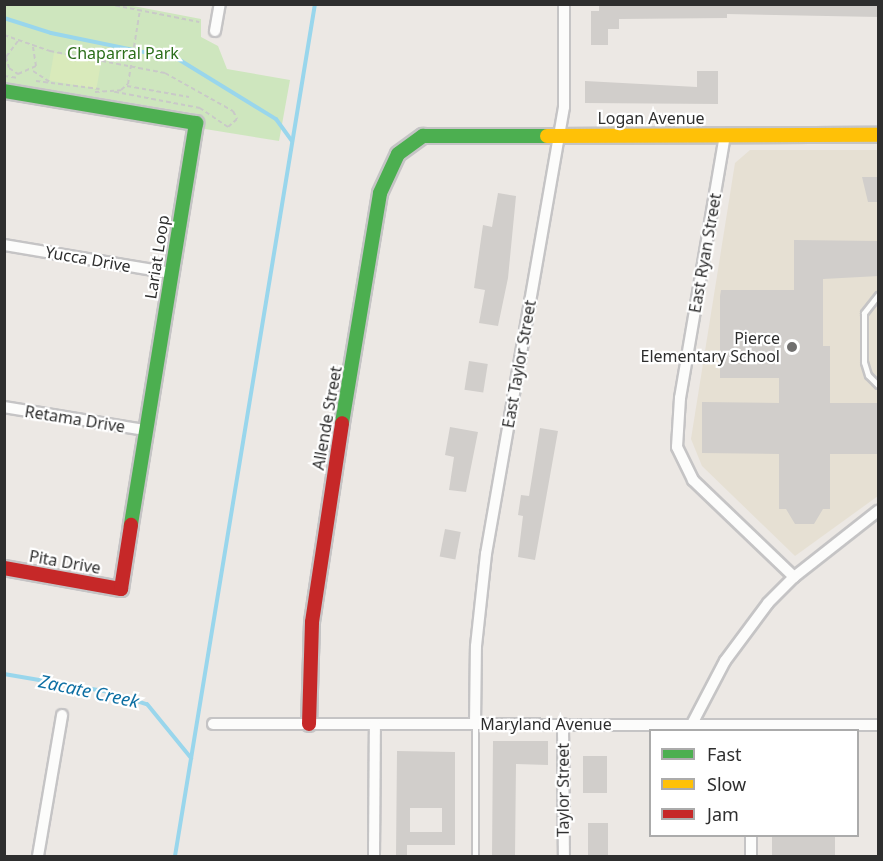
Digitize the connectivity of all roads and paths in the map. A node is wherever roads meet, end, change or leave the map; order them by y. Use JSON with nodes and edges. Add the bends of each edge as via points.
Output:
{"nodes":[{"id":1,"x":108,"y":4,"type":"edge"},
{"id":2,"x":220,"y":4,"type":"edge"},
{"id":3,"x":564,"y":4,"type":"edge"},
{"id":4,"x":140,"y":10,"type":"junction"},
{"id":5,"x":199,"y":22,"type":"dead end"},
{"id":6,"x":215,"y":31,"type":"dead end"},
{"id":7,"x":4,"y":35,"type":"edge"},
{"id":8,"x":18,"y":41,"type":"junction"},
{"id":9,"x":30,"y":43,"type":"junction"},
{"id":10,"x":131,"y":66,"type":"junction"},
{"id":11,"x":33,"y":71,"type":"junction"},
{"id":12,"x":15,"y":73,"type":"junction"},
{"id":13,"x":4,"y":76,"type":"edge"},
{"id":14,"x":14,"y":77,"type":"junction"},
{"id":15,"x":24,"y":79,"type":"dead end"},
{"id":16,"x":34,"y":81,"type":"dead end"},
{"id":17,"x":50,"y":82,"type":"junction"},
{"id":18,"x":8,"y":86,"type":"edge"},
{"id":19,"x":126,"y":86,"type":"junction"},
{"id":20,"x":99,"y":89,"type":"junction"},
{"id":21,"x":111,"y":91,"type":"junction"},
{"id":22,"x":91,"y":95,"type":"dead end"},
{"id":23,"x":189,"y":97,"type":"dead end"},
{"id":24,"x":560,"y":135,"type":"junction"},
{"id":25,"x":725,"y":135,"type":"junction"},
{"id":26,"x":879,"y":135,"type":"edge"},
{"id":27,"x":423,"y":136,"type":"joint"},
{"id":28,"x":4,"y":245,"type":"edge"},
{"id":29,"x":171,"y":273,"type":"junction"},
{"id":30,"x":879,"y":295,"type":"edge"},
{"id":31,"x":879,"y":385,"type":"edge"},
{"id":32,"x":4,"y":407,"type":"edge"},
{"id":33,"x":145,"y":430,"type":"junction"},
{"id":34,"x":879,"y":511,"type":"edge"},
{"id":35,"x":4,"y":568,"type":"edge"},
{"id":36,"x":794,"y":577,"type":"junction"},
{"id":37,"x":121,"y":589,"type":"joint"},
{"id":38,"x":62,"y":715,"type":"dead end"},
{"id":39,"x":213,"y":724,"type":"dead end"},
{"id":40,"x":309,"y":724,"type":"junction"},
{"id":41,"x":375,"y":724,"type":"junction"},
{"id":42,"x":475,"y":724,"type":"junction"},
{"id":43,"x":563,"y":724,"type":"junction"},
{"id":44,"x":692,"y":724,"type":"junction"},
{"id":45,"x":879,"y":725,"type":"edge"},
{"id":46,"x":748,"y":728,"type":"edge"},
{"id":47,"x":751,"y":837,"type":"edge"},
{"id":48,"x":38,"y":856,"type":"edge"},
{"id":49,"x":374,"y":856,"type":"edge"},
{"id":50,"x":475,"y":856,"type":"edge"},
{"id":51,"x":564,"y":856,"type":"edge"},
{"id":52,"x":751,"y":856,"type":"edge"}],
"edges":[{"from":1,"to":4,"type":"path"},
{"from":2,"to":6,"type":"street"},
{"from":3,"to":24,"type":"street","name":"East Taylor Street"},
{"from":4,"to":5,"type":"path"},
{"from":4,"to":10,"type":"path"},
{"from":7,"to":8,"type":"path"},
{"from":8,"to":9,"type":"path"},
{"from":8,"to":12,"type":"path","via":[[6,57]]},
{"from":9,"to":10,"type":"path"},
{"from":9,"to":11,"type":"path","via":[[38,56]]},
{"from":10,"to":19,"type":"path"},
{"from":10,"to":21,"type":"path","via":[[165,73],[191,85],[236,112],[236,122],[228,127],[200,108]]},
{"from":11,"to":12,"type":"path"},
{"from":11,"to":17,"type":"path"},
{"from":12,"to":14,"type":"path"},
{"from":13,"to":14,"type":"path"},
{"from":14,"to":15,"type":"path"},
{"from":14,"to":18,"type":"path"},
{"from":16,"to":17,"type":"path"},
{"from":17,"to":20,"type":"path"},
{"from":18,"to":29,"type":"street","name":"Lariat Loop","via":[[196,123]]},
{"from":19,"to":21,"type":"path"},
{"from":19,"to":23,"type":"path"},
{"from":20,"to":21,"type":"path"},
{"from":20,"to":22,"type":"path"},
{"from":24,"to":25,"type":"street","name":"Logan Avenue"},
{"from":24,"to":27,"type":"street","name":"Logan Avenue"},
{"from":24,"to":42,"type":"street","name":"East Taylor Street","via":[[486,554],[476,646]]},
{"from":25,"to":26,"type":"street","name":"Logan Avenue"},
{"from":25,"to":36,"type":"street","name":"East Ryan Street","via":[[680,398],[677,447],[693,480]]},
{"from":27,"to":40,"type":"street","name":"Allende Street","via":[[398,154],[380,193],[320,558],[312,622]]},
{"from":28,"to":29,"type":"street","name":"Yucca Drive"},
{"from":29,"to":33,"type":"street","name":"Lariat Loop"},
{"from":30,"to":31,"type":"lane","via":[[864,313],[866,373]]},
{"from":32,"to":33,"type":"street","name":"Retama Drive"},
{"from":33,"to":37,"type":"street","name":"Lariat Loop"},
{"from":34,"to":36,"type":"street"},
{"from":35,"to":37,"type":"street","name":"Pita Drive"},
{"from":36,"to":44,"type":"street","via":[[724,661]]},
{"from":38,"to":48,"type":"street"},
{"from":39,"to":40,"type":"street","name":"Maryland Avenue"},
{"from":40,"to":41,"type":"street","name":"Maryland Avenue"},
{"from":41,"to":42,"type":"street","name":"Maryland Avenue"},
{"from":41,"to":49,"type":"street"},
{"from":42,"to":43,"type":"street","name":"Maryland Avenue"},
{"from":42,"to":50,"type":"lane"},
{"from":43,"to":44,"type":"street","name":"Maryland Avenue"},
{"from":43,"to":51,"type":"street","name":"Taylor Street"},
{"from":44,"to":46,"type":"street","name":"Maryland Avenue"},
{"from":45,"to":46,"type":"street","name":"Maryland Avenue"},
{"from":47,"to":52,"type":"street"}]}
